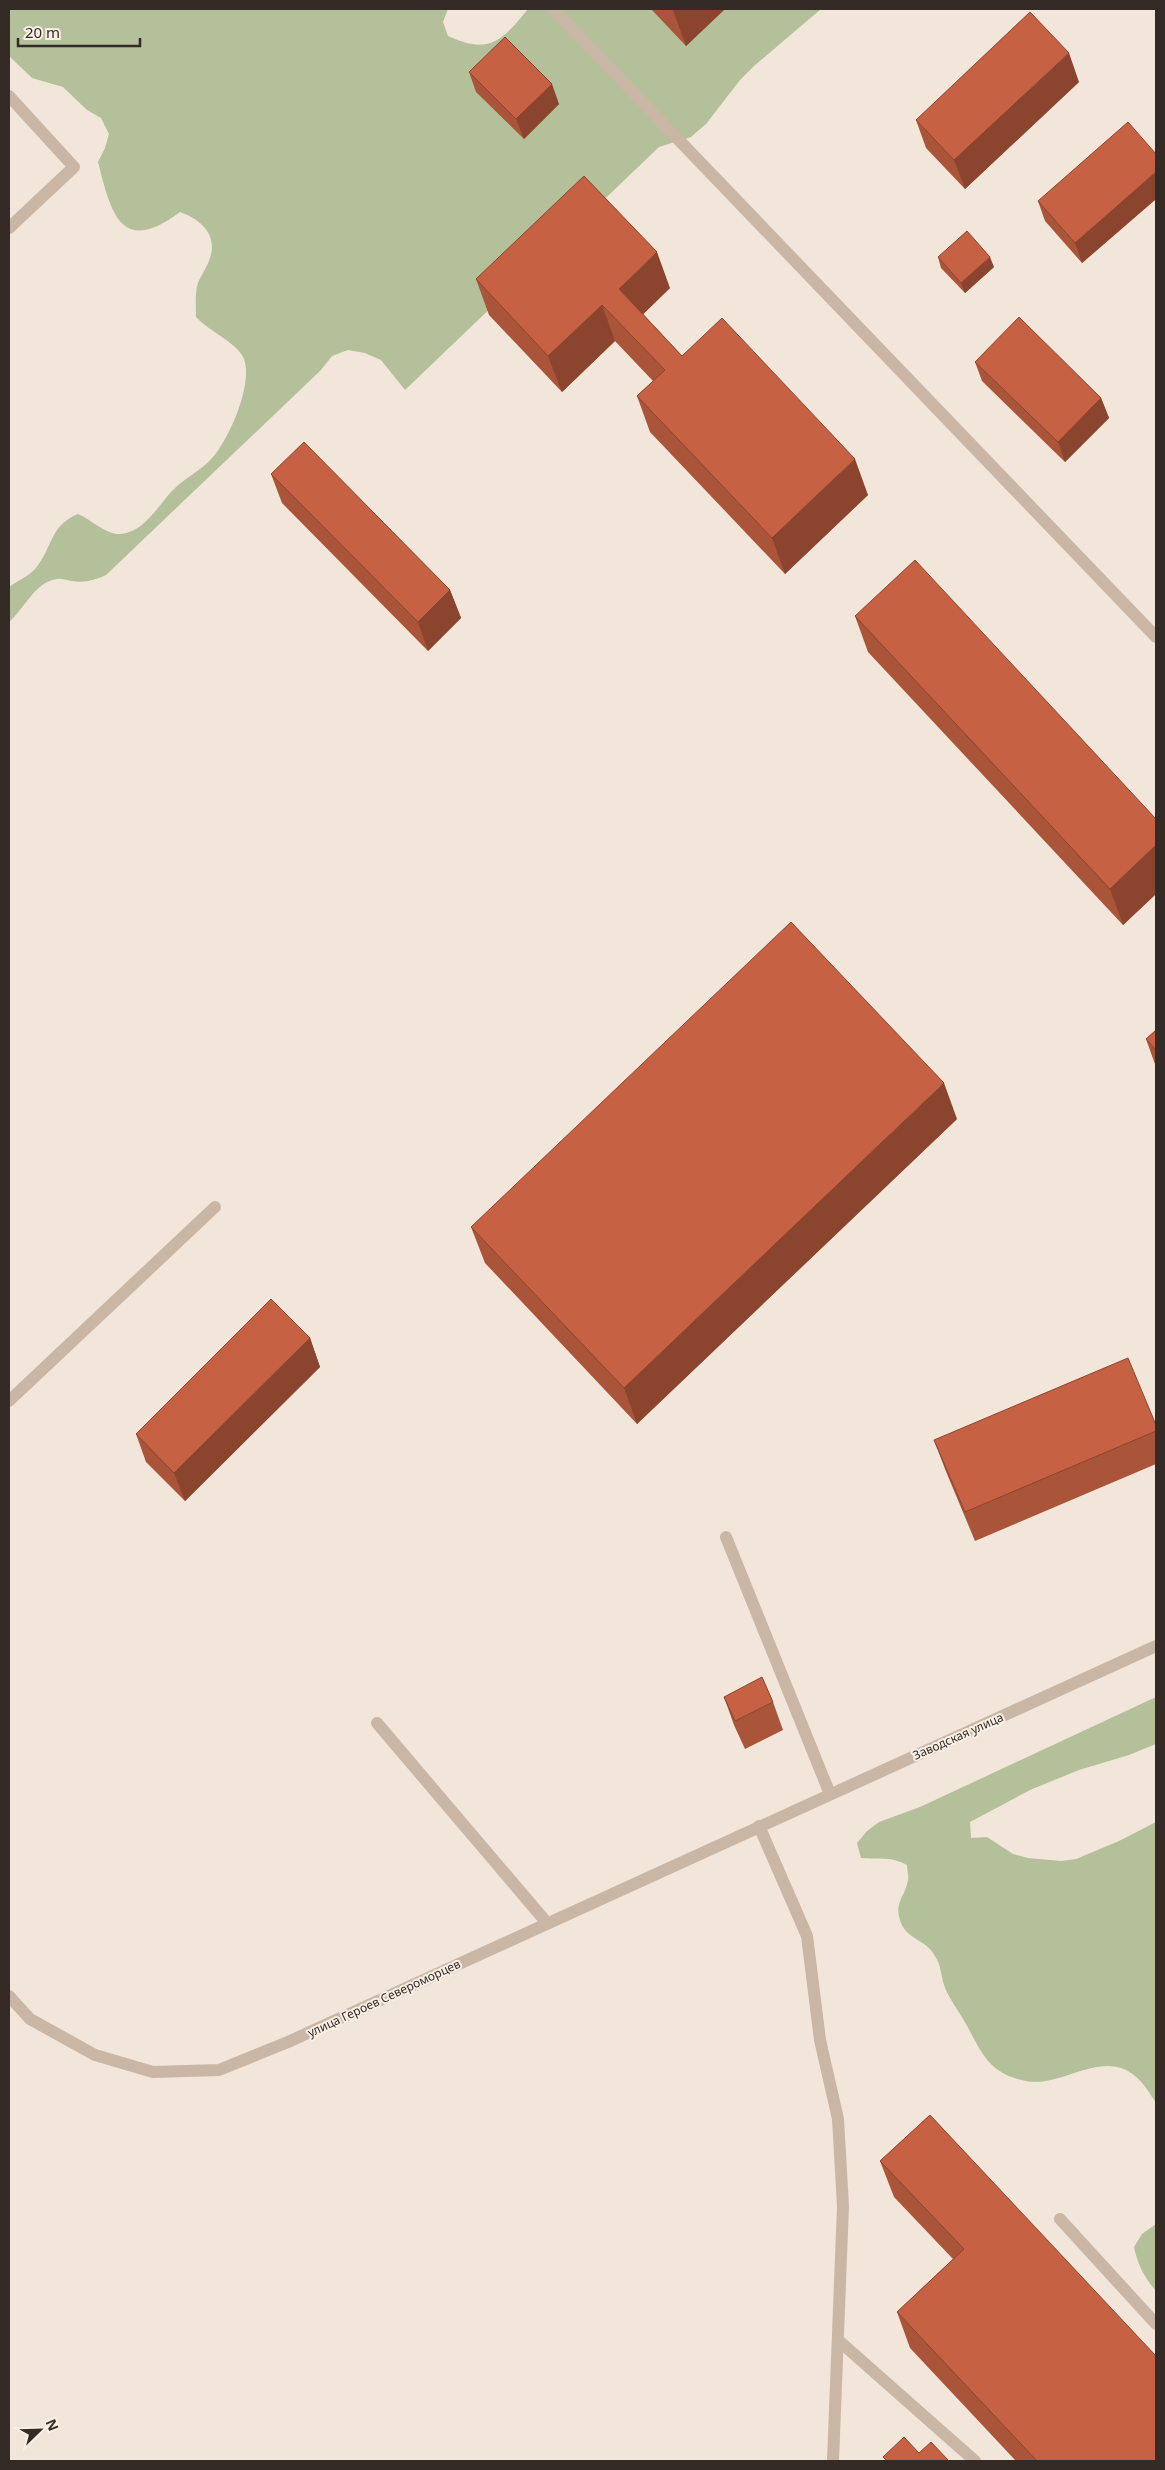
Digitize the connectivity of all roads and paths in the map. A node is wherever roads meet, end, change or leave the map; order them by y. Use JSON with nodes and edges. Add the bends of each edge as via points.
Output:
{"nodes":[{"id":1,"x":553,"y":9,"type":"edge"},
{"id":2,"x":9,"y":96,"type":"edge"},
{"id":3,"x":9,"y":228,"type":"edge"},
{"id":4,"x":1156,"y":636,"type":"edge"},
{"id":5,"x":216,"y":1207,"type":"dead end"},
{"id":6,"x":9,"y":1401,"type":"edge"},
{"id":7,"x":726,"y":1537,"type":"dead end"},
{"id":8,"x":1156,"y":1646,"type":"edge"},
{"id":9,"x":377,"y":1723,"type":"dead end"},
{"id":10,"x":830,"y":1794,"type":"junction"},
{"id":11,"x":759,"y":1826,"type":"junction"},
{"id":12,"x":548,"y":1923,"type":"junction"},
{"id":13,"x":9,"y":1996,"type":"edge"},
{"id":14,"x":1060,"y":2220,"type":"dead end"},
{"id":15,"x":1156,"y":2324,"type":"edge"},
{"id":16,"x":838,"y":2340,"type":"junction"},
{"id":17,"x":833,"y":2461,"type":"edge"},
{"id":18,"x":975,"y":2461,"type":"edge"}],
"edges":[{"from":1,"to":4,"type":"street"},
{"from":2,"to":3,"type":"street","via":[[74,167]]},
{"from":5,"to":6,"type":"street"},
{"from":7,"to":10,"type":"street"},
{"from":8,"to":10,"type":"street","name":"Заводская улица"},
{"from":9,"to":12,"type":"street"},
{"from":10,"to":11,"type":"street","name":"Заводская улица"},
{"from":11,"to":12,"type":"street","name":"улица Героев Североморцев"},
{"from":11,"to":16,"type":"street","via":[[807,1936],[820,2040],[838,2119],[844,2206]]},
{"from":12,"to":13,"type":"street","name":"улица Героев Североморцев","via":[[288,2042],[219,2070],[154,2072],[95,2055],[30,2019]]},
{"from":14,"to":15,"type":"street"},
{"from":16,"to":17,"type":"street"},
{"from":16,"to":18,"type":"street"}]}
